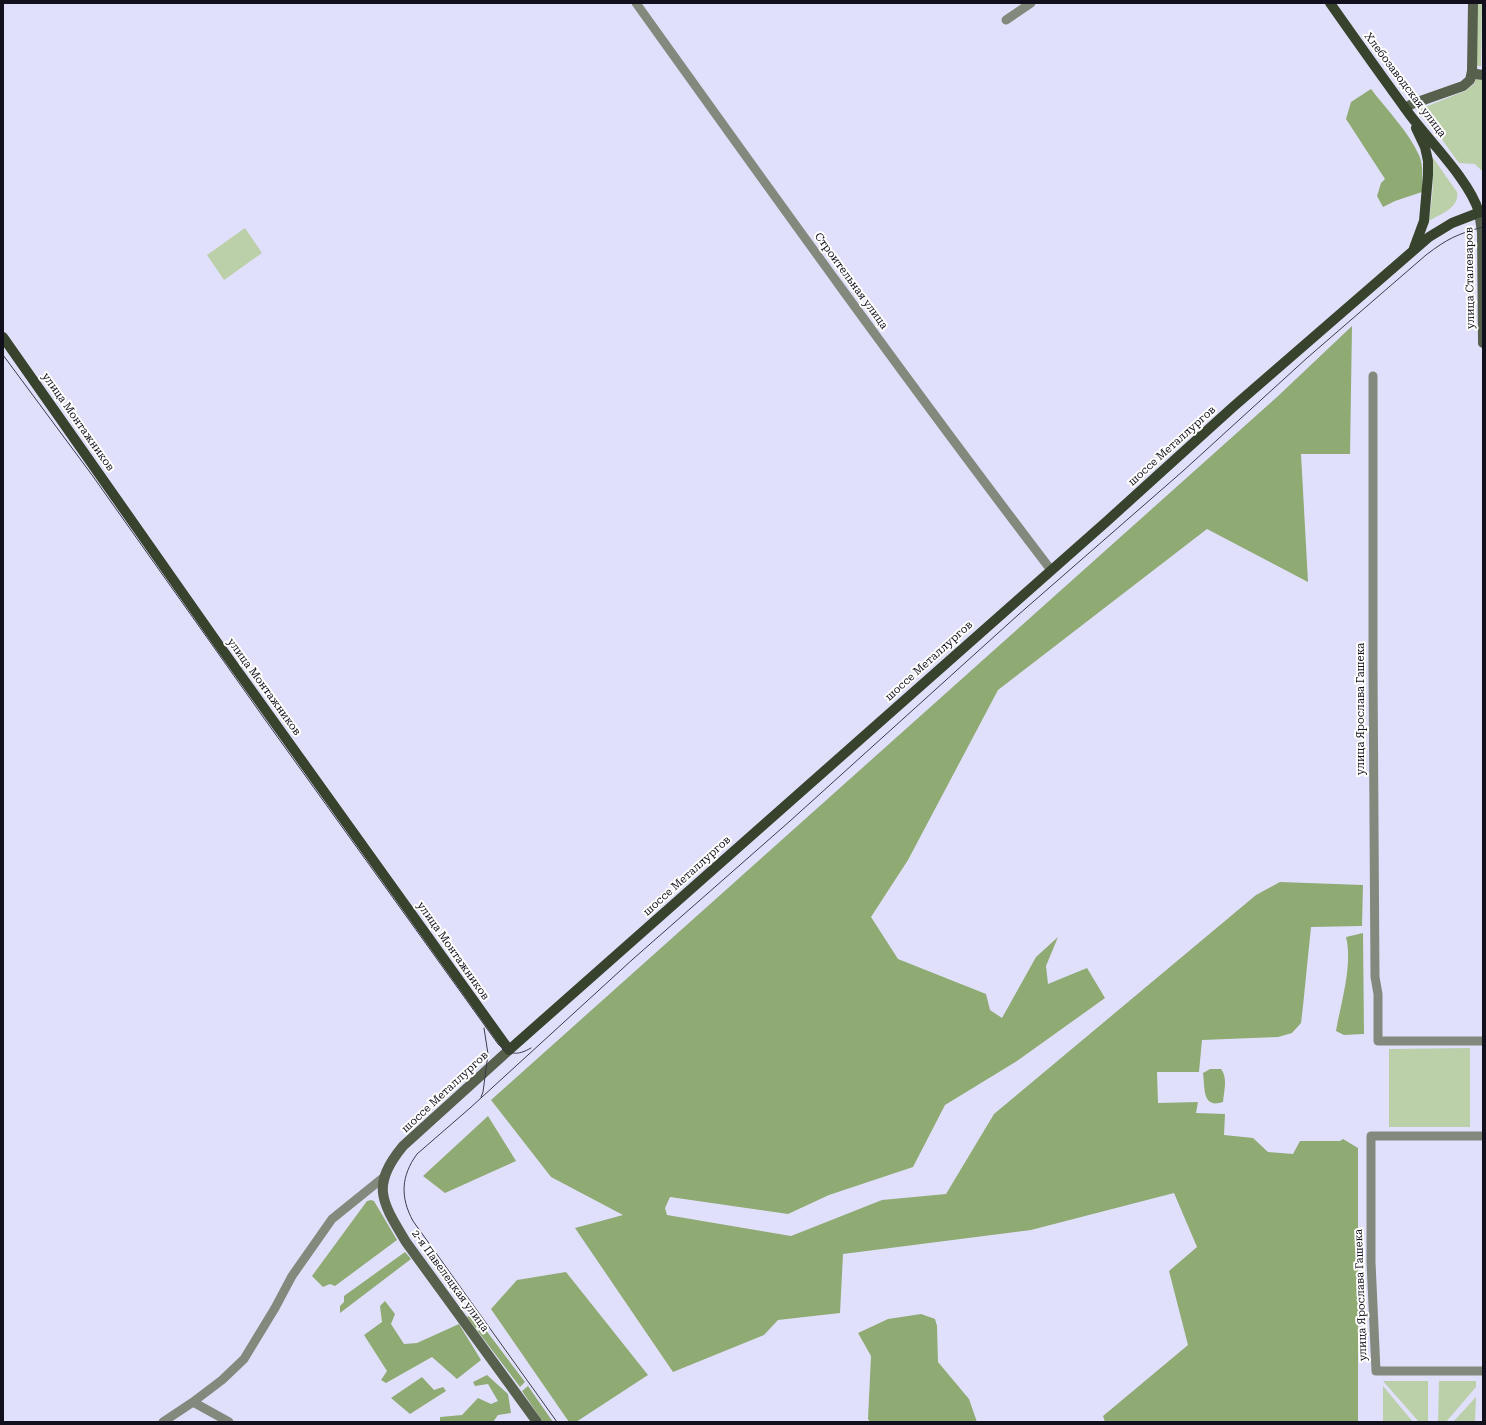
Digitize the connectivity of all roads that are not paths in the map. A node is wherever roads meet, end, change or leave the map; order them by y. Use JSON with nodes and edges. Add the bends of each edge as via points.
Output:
{"nodes":[{"id":1,"x":636,"y":3,"type":"edge"},
{"id":2,"x":1031,"y":3,"type":"edge"},
{"id":3,"x":1330,"y":3,"type":"edge"},
{"id":4,"x":1473,"y":3,"type":"edge"},
{"id":5,"x":1006,"y":20,"type":"dead end"},
{"id":6,"x":1472,"y":71,"type":"junction"},
{"id":7,"x":1483,"y":75,"type":"edge"},
{"id":8,"x":1408,"y":112,"type":"junction"},
{"id":9,"x":1462,"y":181,"type":"junction"},
{"id":10,"x":1483,"y":200,"type":"edge"},
{"id":11,"x":1481,"y":212,"type":"edge"},
{"id":12,"x":1412,"y":252,"type":"junction"},
{"id":13,"x":1483,"y":254,"type":"edge"},
{"id":14,"x":3,"y":337,"type":"edge"},
{"id":15,"x":1483,"y":343,"type":"edge"},
{"id":16,"x":1373,"y":376,"type":"dead end"},
{"id":17,"x":1051,"y":570,"type":"junction"},
{"id":18,"x":1483,"y":1041,"type":"edge"},
{"id":19,"x":509,"y":1050,"type":"junction"},
{"id":20,"x":1483,"y":1136,"type":"edge"},
{"id":21,"x":403,"y":1146,"type":"joint"},
{"id":22,"x":384,"y":1177,"type":"junction"},
{"id":23,"x":1483,"y":1371,"type":"edge"},
{"id":24,"x":193,"y":1402,"type":"junction"},
{"id":25,"x":162,"y":1422,"type":"edge"},
{"id":26,"x":229,"y":1422,"type":"edge"},
{"id":27,"x":537,"y":1422,"type":"edge"}],
"edges":[{"from":1,"to":17,"type":"street","name":"Строительная улица","via":[[837,283]]},
{"from":2,"to":5,"type":"street"},
{"from":3,"to":8,"type":"main road","name":"Хлебозаводская улица"},
{"from":4,"to":6,"type":"main road"},
{"from":6,"to":7,"type":"main road"},
{"from":6,"to":8,"type":"main road","via":[[1470,80],[1463,86],[1412,104]]},
{"from":8,"to":9,"type":"main road","name":"Хлебозаводская улица"},
{"from":8,"to":12,"type":"main road","via":[[1425,147],[1428,161],[1424,221]]},
{"from":9,"to":10,"type":"main road","name":"Хлебозаводская улица"},
{"from":9,"to":11,"type":"main road","name":"Хлебозаводская улица"},
{"from":11,"to":12,"type":"main road","name":"шоссе Металлургов","via":[[1440,229]]},
{"from":11,"to":13,"type":"main road","name":"улица Сталеваров"},
{"from":12,"to":17,"type":"main road","name":"шоссе Металлургов","via":[[1233,407]]},
{"from":13,"to":15,"type":"main road","name":"улица Сталеваров"},
{"from":14,"to":19,"type":"main road","name":"улица Монтажников","via":[[219,645]]},
{"from":16,"to":18,"type":"street","name":"улица Ярослава Гашека","via":[[1375,977],[1378,994],[1378,1041]]},
{"from":17,"to":19,"type":"main road","name":"шоссе Металлургов"},
{"from":19,"to":21,"type":"main road","name":"шоссе Металлургов"},
{"from":20,"to":23,"type":"street","name":"улица Ярослава Гашека","via":[[1371,1136],[1371,1262],[1376,1371]]},
{"from":21,"to":22,"type":"main road","name":"2-я Павелецкая улица","via":[[389,1165]]},
{"from":22,"to":24,"type":"street","via":[[332,1219],[292,1276],[244,1359]]},
{"from":22,"to":27,"type":"main road","name":"2-я Павелецкая улица","via":[[384,1201],[387,1211],[406,1242]]},
{"from":24,"to":25,"type":"street"},
{"from":24,"to":26,"type":"street"}]}
